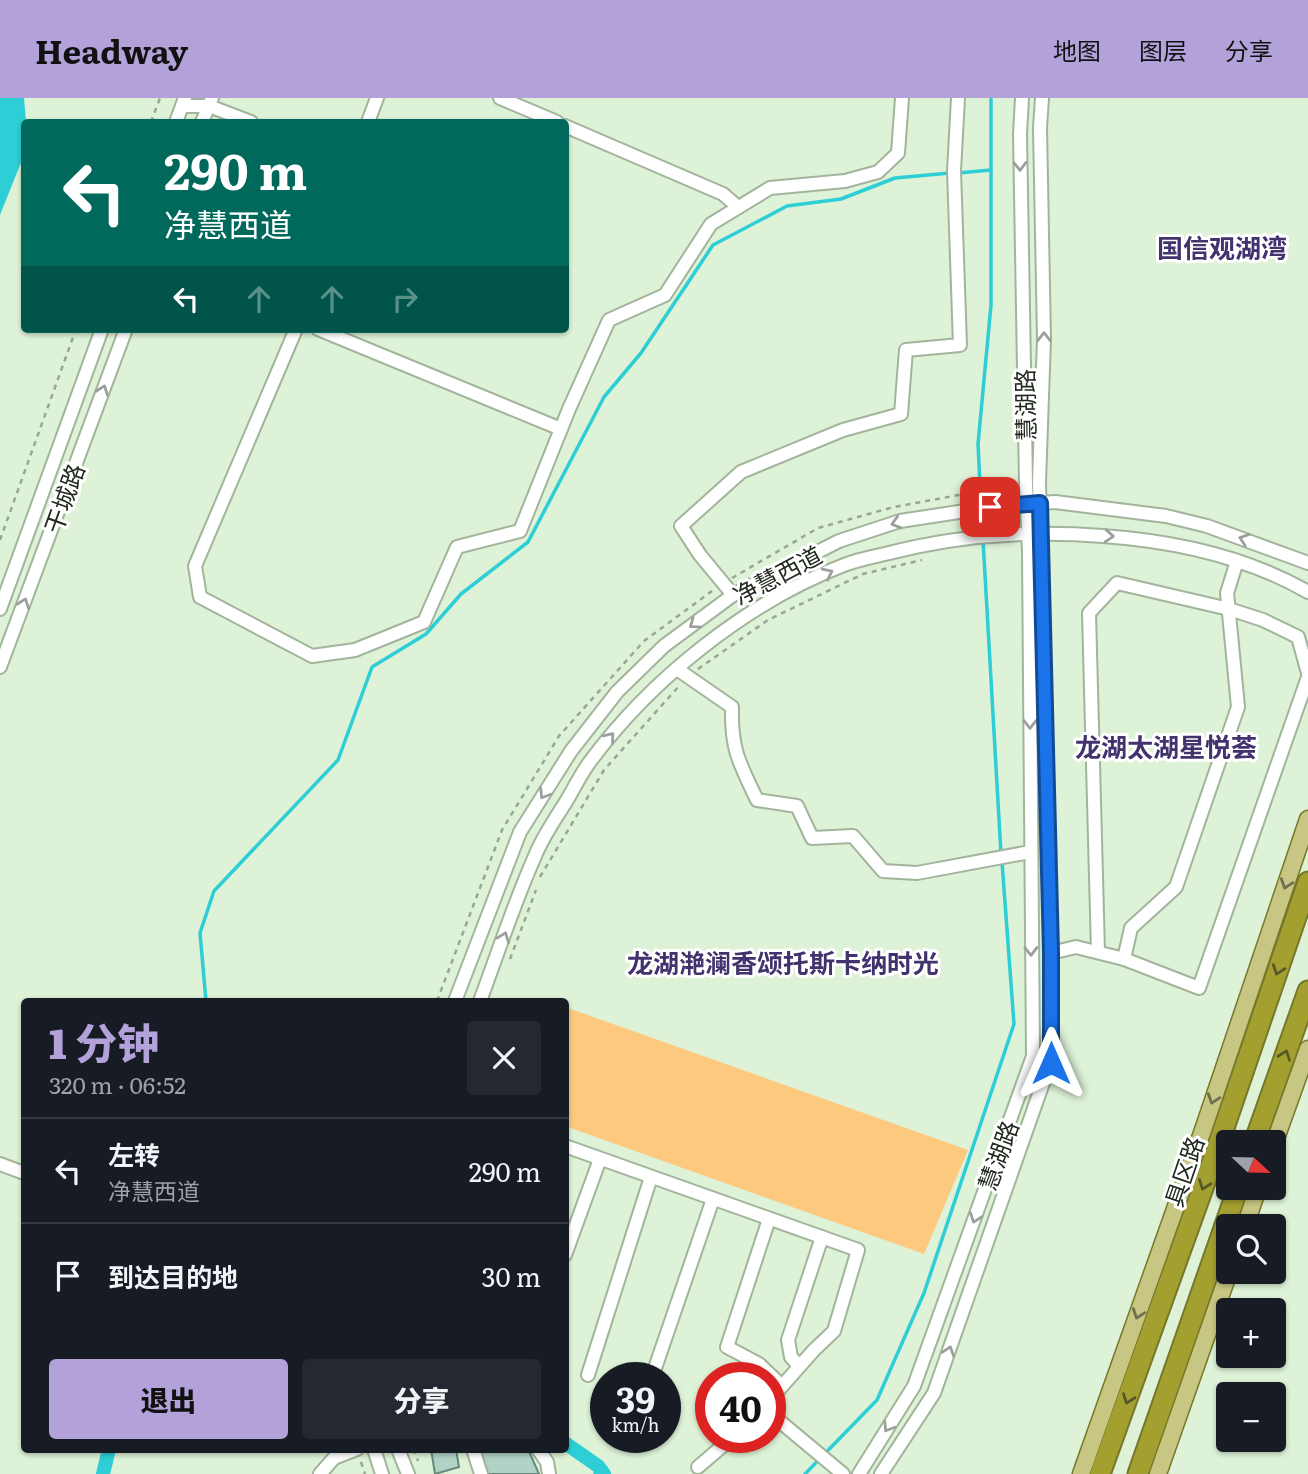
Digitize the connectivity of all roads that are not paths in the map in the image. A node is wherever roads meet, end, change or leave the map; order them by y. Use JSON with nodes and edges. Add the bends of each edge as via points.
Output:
{"nodes":[{"id":1,"x":377,"y":98,"type":"edge"},
{"id":2,"x":500,"y":98,"type":"edge"},
{"id":3,"x":902,"y":98,"type":"edge"},
{"id":4,"x":958,"y":98,"type":"edge"},
{"id":5,"x":1022,"y":98,"type":"edge"},
{"id":6,"x":1042,"y":98,"type":"edge"},
{"id":7,"x":183,"y":102,"type":"edge"},
{"id":8,"x":210,"y":102,"type":"edge"},
{"id":9,"x":177,"y":119,"type":"edge"},
{"id":10,"x":198,"y":119,"type":"edge"},
{"id":11,"x":202,"y":119,"type":"edge"},
{"id":12,"x":245,"y":119,"type":"edge"},
{"id":13,"x":369,"y":119,"type":"edge"},
{"id":14,"x":550,"y":119,"type":"edge"},
{"id":15,"x":569,"y":128,"type":"edge"},
{"id":16,"x":738,"y":207,"type":"junction"},
{"id":17,"x":101,"y":333,"type":"edge"},
{"id":18,"x":125,"y":333,"type":"edge"},
{"id":19,"x":294,"y":333,"type":"edge"},
{"id":20,"x":327,"y":333,"type":"edge"},
{"id":21,"x":561,"y":429,"type":"junction"},
{"id":22,"x":1033,"y":504,"type":"junction"},
{"id":23,"x":1035,"y":533,"type":"junction"},
{"id":24,"x":1237,"y":561,"type":"junction"},
{"id":25,"x":1308,"y":563,"type":"edge"},
{"id":26,"x":1308,"y":592,"type":"edge"},
{"id":27,"x":733,"y":595,"type":"junction"},
{"id":28,"x":0,"y":609,"type":"edge"},
{"id":29,"x":1229,"y":609,"type":"junction"},
{"id":30,"x":0,"y":667,"type":"edge"},
{"id":31,"x":682,"y":673,"type":"junction"},
{"id":32,"x":1308,"y":675,"type":"edge"},
{"id":33,"x":1308,"y":819,"type":"edge"},
{"id":34,"x":1030,"y":852,"type":"junction"},
{"id":35,"x":1308,"y":882,"type":"edge"},
{"id":36,"x":1051,"y":953,"type":"junction"},
{"id":37,"x":1098,"y":953,"type":"junction"},
{"id":38,"x":1124,"y":959,"type":"junction"},
{"id":39,"x":1308,"y":991,"type":"edge"},
{"id":40,"x":456,"y":998,"type":"edge"},
{"id":41,"x":481,"y":998,"type":"edge"},
{"id":42,"x":1308,"y":1049,"type":"edge"},
{"id":43,"x":1259,"y":1130,"type":"edge"},
{"id":44,"x":1279,"y":1130,"type":"edge"},
{"id":45,"x":569,"y":1147,"type":"edge"},
{"id":46,"x":600,"y":1159,"type":"junction"},
{"id":47,"x":0,"y":1164,"type":"edge"},
{"id":48,"x":21,"y":1172,"type":"edge"},
{"id":49,"x":651,"y":1177,"type":"junction"},
{"id":50,"x":713,"y":1199,"type":"junction"},
{"id":51,"x":1234,"y":1200,"type":"edge"},
{"id":52,"x":769,"y":1219,"type":"junction"},
{"id":53,"x":822,"y":1237,"type":"junction"},
{"id":54,"x":569,"y":1244,"type":"edge"},
{"id":55,"x":1225,"y":1284,"type":"edge"},
{"id":56,"x":657,"y":1362,"type":"edge"},
{"id":57,"x":755,"y":1362,"type":"edge"},
{"id":58,"x":799,"y":1366,"type":"junction"},
{"id":59,"x":588,"y":1375,"type":"dead end"},
{"id":60,"x":786,"y":1381,"type":"edge"},
{"id":61,"x":786,"y":1426,"type":"edge"},
{"id":62,"x":347,"y":1453,"type":"edge"},
{"id":63,"x":375,"y":1453,"type":"edge"},
{"id":64,"x":400,"y":1453,"type":"edge"},
{"id":65,"x":474,"y":1453,"type":"edge"},
{"id":66,"x":541,"y":1453,"type":"edge"},
{"id":67,"x":714,"y":1453,"type":"edge"},
{"id":68,"x":698,"y":1467,"type":"dead end"},
{"id":69,"x":320,"y":1474,"type":"edge"},
{"id":70,"x":382,"y":1474,"type":"edge"},
{"id":71,"x":408,"y":1474,"type":"edge"},
{"id":72,"x":481,"y":1474,"type":"edge"},
{"id":73,"x":549,"y":1474,"type":"edge"},
{"id":74,"x":843,"y":1474,"type":"edge"},
{"id":75,"x":859,"y":1474,"type":"edge"},
{"id":76,"x":881,"y":1474,"type":"edge"},
{"id":77,"x":1081,"y":1474,"type":"edge"},
{"id":78,"x":1100,"y":1474,"type":"edge"},
{"id":79,"x":1138,"y":1474,"type":"edge"},
{"id":80,"x":1158,"y":1474,"type":"edge"}],
"edges":[{"from":1,"to":13,"type":"street"},
{"from":2,"to":14,"type":"street"},
{"from":3,"to":16,"type":"street","via":[[898,153],[878,172],[845,181],[770,188]]},
{"from":4,"to":27,"type":"street","via":[[954,176],[960,345],[906,350],[901,414],[843,429],[741,472],[681,526]]},
{"from":5,"to":22,"type":"street","name":"慧湖路","one_way":true},
{"from":22,"to":6,"type":"street","name":"慧湖路","one_way":true,"via":[[1044,339]]},
{"from":7,"to":8,"type":"street"},
{"from":7,"to":9,"type":"street"},
{"from":7,"to":10,"type":"street"},
{"from":8,"to":11,"type":"street"},
{"from":8,"to":12,"type":"street"},
{"from":15,"to":16,"type":"street","via":[[723,194]]},
{"from":16,"to":21,"type":"street","via":[[711,224],[665,295],[609,320]]},
{"from":17,"to":28,"type":"street","name":"干城路"},
{"from":30,"to":18,"type":"street","name":"干城路","one_way":true},
{"from":19,"to":21,"type":"street","via":[[195,566],[200,597],[312,656],[355,650],[424,622],[457,548],[520,531]]},
{"from":20,"to":21,"type":"street"},
{"from":22,"to":23,"type":"street","name":"慧湖路"},
{"from":25,"to":22,"type":"street","name":"净慧西道","one_way":true,"via":[[1166,516],[1055,502]]},
{"from":22,"to":27,"type":"street","name":"净慧西道","one_way":true,"via":[[900,521],[839,541]]},
{"from":23,"to":24,"type":"street","name":"净慧西道","one_way":true,"via":[[1149,539]]},
{"from":31,"to":23,"type":"street","name":"净慧西道","one_way":true,"via":[[724,628],[844,565],[964,537]]},
{"from":23,"to":34,"type":"street","name":"慧湖路","one_way":true},
{"from":23,"to":36,"type":"street","name":"慧湖路"},
{"from":24,"to":26,"type":"street","name":"净慧西道"},
{"from":24,"to":29,"type":"street","via":[[1227,593]]},
{"from":27,"to":40,"type":"street","name":"净慧西道","one_way":true,"via":[[664,646],[617,692],[571,751],[520,832]]},
{"from":29,"to":32,"type":"street","via":[[1298,637]]},
{"from":29,"to":37,"type":"street","via":[[1117,583],[1089,613]]},
{"from":29,"to":38,"type":"street","via":[[1238,708],[1176,887],[1131,928]]},
{"from":31,"to":34,"type":"street","via":[[732,707],[734,751],[757,800],[797,806],[812,838],[853,836],[883,871],[917,873]]},
{"from":41,"to":31,"type":"street","name":"净慧西道","one_way":true,"via":[[536,854],[588,765],[626,717]]},
{"from":32,"to":38,"type":"street","via":[[1199,988]]},
{"from":33,"to":77,"type":"main road","one_way":true},
{"from":34,"to":75,"type":"street","name":"慧湖路","one_way":true,"via":[[1033,1056],[914,1386]]},
{"from":35,"to":78,"type":"highway","name":"具区路","one_way":true},
{"from":36,"to":37,"type":"street","via":[[1076,947]]},
{"from":76,"to":36,"type":"street","name":"慧湖路","one_way":true,"via":[[934,1393],[1051,1063]]},
{"from":37,"to":38,"type":"street"},
{"from":43,"to":39,"type":"highway","one_way":true},
{"from":42,"to":44,"type":"main road"},
{"from":45,"to":46,"type":"street"},
{"from":46,"to":49,"type":"street"},
{"from":46,"to":54,"type":"street"},
{"from":47,"to":48,"type":"street"},
{"from":49,"to":50,"type":"street"},
{"from":49,"to":59,"type":"street"},
{"from":50,"to":52,"type":"street"},
{"from":50,"to":56,"type":"street"},
{"from":51,"to":79,"type":"highway"},
{"from":52,"to":53,"type":"street"},
{"from":52,"to":57,"type":"street","via":[[727,1347]]},
{"from":53,"to":58,"type":"street","via":[[788,1340]]},
{"from":53,"to":58,"type":"street","via":[[858,1250],[834,1331]]},
{"from":55,"to":80,"type":"main road"},
{"from":58,"to":60,"type":"street"},
{"from":61,"to":74,"type":"street"},
{"from":62,"to":69,"type":"street","via":[[334,1458]]},
{"from":63,"to":70,"type":"street"},
{"from":64,"to":71,"type":"street"},
{"from":65,"to":72,"type":"street"},
{"from":66,"to":73,"type":"street"},
{"from":67,"to":68,"type":"street"}]}
